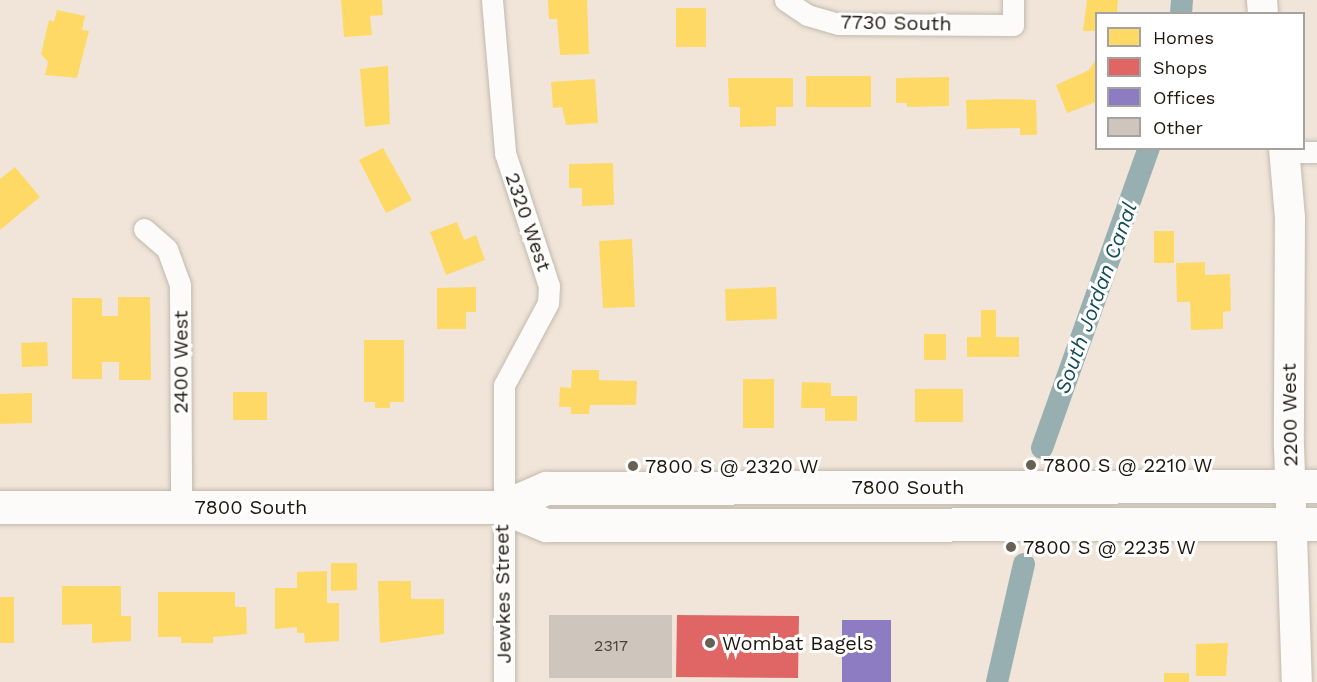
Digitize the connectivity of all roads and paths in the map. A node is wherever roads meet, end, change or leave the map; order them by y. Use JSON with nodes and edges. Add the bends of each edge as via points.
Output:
{"nodes":[{"id":1,"x":492,"y":0,"type":"edge"},
{"id":2,"x":785,"y":0,"type":"edge"},
{"id":3,"x":1013,"y":0,"type":"edge"},
{"id":4,"x":1284,"y":150,"type":"edge"},
{"id":5,"x":1317,"y":152,"type":"edge"},
{"id":6,"x":144,"y":229,"type":"dead end"},
{"id":7,"x":1304,"y":486,"type":"edge"},
{"id":8,"x":0,"y":507,"type":"edge"},
{"id":9,"x":182,"y":507,"type":"junction"},
{"id":10,"x":502,"y":507,"type":"junction"},
{"id":11,"x":1305,"y":524,"type":"edge"},
{"id":12,"x":504,"y":682,"type":"edge"},
{"id":13,"x":1297,"y":682,"type":"edge"}],
"edges":[{"from":1,"to":10,"type":"street","name":"2320 West","via":[[505,153],[549,286],[548,303],[504,385]]},
{"from":2,"to":3,"type":"street","name":"7730 South","via":[[807,15],[839,24],[1013,25]]},
{"from":4,"to":5,"type":"street"},
{"from":4,"to":7,"type":"street","name":"2200 West"},
{"from":6,"to":9,"type":"street","name":"2400 West","via":[[166,249],[180,284]]},
{"from":7,"to":10,"type":"main road","name":"7800 South","via":[[546,488]]},
{"from":7,"to":11,"type":"street","name":"2200 West"},
{"from":8,"to":9,"type":"main road","name":"7800 South"},
{"from":9,"to":10,"type":"main road","name":"7800 South"},
{"from":10,"to":11,"type":"main road","name":"7800 South","via":[[546,525]]},
{"from":10,"to":12,"type":"street","name":"Jewkes Street"},
{"from":11,"to":13,"type":"street","name":"2200 West"}]}
